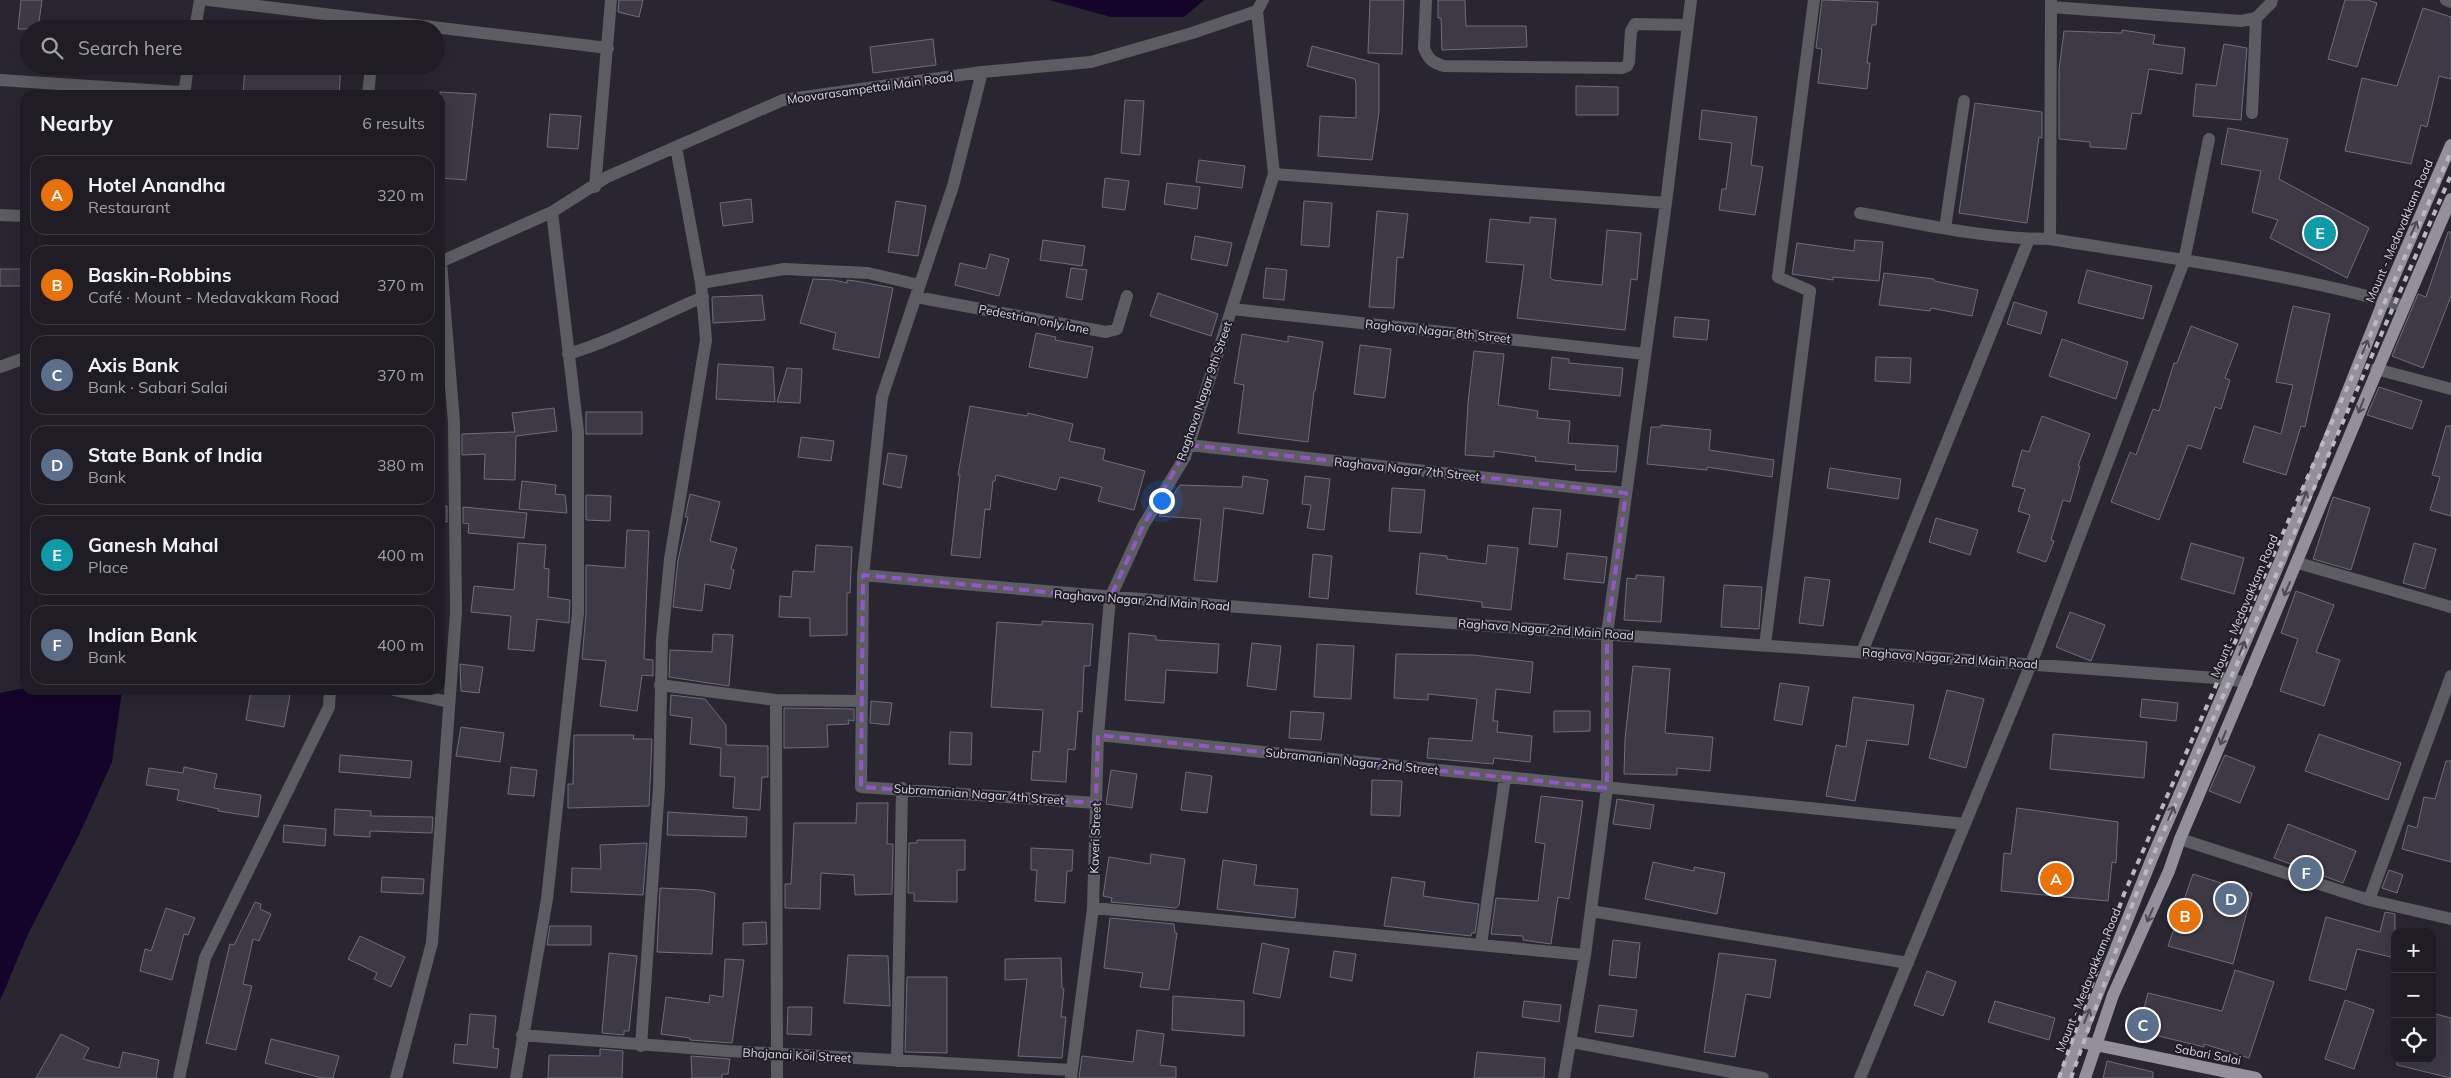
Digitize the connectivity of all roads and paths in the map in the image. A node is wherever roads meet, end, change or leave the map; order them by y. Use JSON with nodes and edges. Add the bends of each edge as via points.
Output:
{"nodes":[{"id":1,"x":200,"y":0,"type":"edge"},
{"id":2,"x":208,"y":0,"type":"edge"},
{"id":3,"x":611,"y":0,"type":"edge"},
{"id":4,"x":1426,"y":0,"type":"edge"},
{"id":5,"x":1691,"y":0,"type":"edge"},
{"id":6,"x":1814,"y":0,"type":"edge"},
{"id":7,"x":2272,"y":0,"type":"edge"},
{"id":8,"x":2446,"y":0,"type":"edge"},
{"id":9,"x":2451,"y":2,"type":"edge"},
{"id":10,"x":2051,"y":4,"type":"edge"},
{"id":11,"x":1260,"y":5,"type":"edge"},
{"id":12,"x":2256,"y":18,"type":"junction"},
{"id":13,"x":197,"y":20,"type":"edge"},
{"id":14,"x":347,"y":20,"type":"edge"},
{"id":15,"x":1688,"y":25,"type":"junction"},
{"id":16,"x":445,"y":31,"type":"edge"},
{"id":17,"x":608,"y":48,"type":"junction"},
{"id":18,"x":982,"y":72,"type":"junction"},
{"id":19,"x":186,"y":75,"type":"edge"},
{"id":20,"x":370,"y":75,"type":"edge"},
{"id":21,"x":0,"y":80,"type":"edge"},
{"id":22,"x":40,"y":89,"type":"edge"},
{"id":23,"x":87,"y":90,"type":"edge"},
{"id":24,"x":182,"y":90,"type":"edge"},
{"id":25,"x":369,"y":90,"type":"edge"},
{"id":26,"x":1964,"y":101,"type":"dead end"},
{"id":27,"x":2252,"y":112,"type":"dead end"},
{"id":28,"x":2209,"y":140,"type":"dead end"},
{"id":29,"x":2451,"y":145,"type":"edge"},
{"id":30,"x":676,"y":147,"type":"junction"},
{"id":31,"x":1274,"y":174,"type":"junction"},
{"id":32,"x":595,"y":187,"type":"junction"},
{"id":33,"x":2451,"y":199,"type":"edge"},
{"id":34,"x":1666,"y":203,"type":"junction"},
{"id":35,"x":552,"y":212,"type":"junction"},
{"id":36,"x":1860,"y":213,"type":"dead end"},
{"id":37,"x":0,"y":215,"type":"edge"},
{"id":38,"x":20,"y":216,"type":"edge"},
{"id":39,"x":1945,"y":228,"type":"junction"},
{"id":40,"x":2029,"y":239,"type":"junction"},
{"id":41,"x":2050,"y":239,"type":"junction"},
{"id":42,"x":445,"y":260,"type":"edge"},
{"id":43,"x":2184,"y":261,"type":"junction"},
{"id":44,"x":701,"y":284,"type":"junction"},
{"id":45,"x":918,"y":291,"type":"junction"},
{"id":46,"x":1127,"y":296,"type":"dead end"},
{"id":47,"x":703,"y":297,"type":"junction"},
{"id":48,"x":2384,"y":300,"type":"junction"},
{"id":49,"x":2404,"y":306,"type":"junction"},
{"id":50,"x":1232,"y":309,"type":"junction"},
{"id":51,"x":445,"y":312,"type":"edge"},
{"id":52,"x":568,"y":354,"type":"junction"},
{"id":53,"x":1645,"y":354,"type":"junction"},
{"id":54,"x":20,"y":360,"type":"edge"},
{"id":55,"x":0,"y":367,"type":"edge"},
{"id":56,"x":2376,"y":369,"type":"junction"},
{"id":57,"x":2451,"y":389,"type":"edge"},
{"id":58,"x":1189,"y":445,"type":"junction"},
{"id":59,"x":1626,"y":493,"type":"junction"},
{"id":60,"x":2298,"y":563,"type":"junction"},
{"id":61,"x":863,"y":575,"type":"junction"},
{"id":62,"x":1110,"y":598,"type":"junction"},
{"id":63,"x":2451,"y":607,"type":"edge"},
{"id":64,"x":1607,"y":634,"type":"junction"},
{"id":65,"x":1765,"y":645,"type":"junction"},
{"id":66,"x":1862,"y":652,"type":"junction"},
{"id":67,"x":2031,"y":664,"type":"junction"},
{"id":68,"x":2451,"y":676,"type":"edge"},
{"id":69,"x":2229,"y":679,"type":"junction"},
{"id":70,"x":2247,"y":683,"type":"junction"},
{"id":71,"x":660,"y":685,"type":"junction"},
{"id":72,"x":330,"y":695,"type":"edge"},
{"id":73,"x":417,"y":695,"type":"edge"},
{"id":74,"x":776,"y":700,"type":"junction"},
{"id":75,"x":861,"y":701,"type":"junction"},
{"id":76,"x":449,"y":702,"type":"junction"},
{"id":77,"x":1098,"y":735,"type":"junction"},
{"id":78,"x":1505,"y":777,"type":"junction"},
{"id":79,"x":902,"y":788,"type":"junction"},
{"id":80,"x":1607,"y":788,"type":"junction"},
{"id":81,"x":1096,"y":803,"type":"junction"},
{"id":82,"x":1965,"y":824,"type":"junction"},
{"id":83,"x":2180,"y":839,"type":"junction"},
{"id":84,"x":2369,"y":900,"type":"junction"},
{"id":85,"x":1093,"y":908,"type":"junction"},
{"id":86,"x":1591,"y":912,"type":"junction"},
{"id":87,"x":2451,"y":919,"type":"edge"},
{"id":88,"x":1481,"y":945,"type":"junction"},
{"id":89,"x":1585,"y":955,"type":"junction"},
{"id":90,"x":1908,"y":963,"type":"junction"},
{"id":91,"x":522,"y":1035,"type":"junction"},
{"id":92,"x":2078,"y":1041,"type":"junction"},
{"id":93,"x":1572,"y":1042,"type":"junction"},
{"id":94,"x":641,"y":1046,"type":"junction"},
{"id":95,"x":2096,"y":1046,"type":"junction"},
{"id":96,"x":778,"y":1054,"type":"junction"},
{"id":97,"x":897,"y":1061,"type":"junction"},
{"id":98,"x":1072,"y":1074,"type":"edge"},
{"id":99,"x":1735,"y":1076,"type":"edge"},
{"id":100,"x":178,"y":1078,"type":"edge"},
{"id":101,"x":396,"y":1078,"type":"edge"},
{"id":102,"x":516,"y":1078,"type":"edge"},
{"id":103,"x":777,"y":1078,"type":"edge"},
{"id":104,"x":1564,"y":1078,"type":"edge"},
{"id":105,"x":1764,"y":1078,"type":"edge"},
{"id":106,"x":1860,"y":1078,"type":"edge"},
{"id":107,"x":2064,"y":1078,"type":"edge"},
{"id":108,"x":2085,"y":1078,"type":"edge"},
{"id":109,"x":2256,"y":1078,"type":"edge"}],
"edges":[{"from":1,"to":13,"type":"street"},
{"from":2,"to":14,"type":"street"},
{"from":3,"to":17,"type":"street"},
{"from":4,"to":15,"type":"street","via":[[1424,48],[1434,63],[1444,66],[1622,68],[1629,62],[1631,31],[1636,24]]},
{"from":5,"to":15,"type":"street"},
{"from":6,"to":65,"type":"street","via":[[1778,277],[1810,291]]},
{"from":7,"to":12,"type":"street"},
{"from":8,"to":9,"type":"street"},
{"from":10,"to":12,"type":"street","via":[[2240,21]]},
{"from":10,"to":41,"type":"street"},
{"from":11,"to":18,"type":"street","name":"Moovarasampettai Main Road","via":[[1192,33],[1091,62]]},
{"from":11,"to":31,"type":"street"},
{"from":12,"to":27,"type":"street"},
{"from":15,"to":34,"type":"street"},
{"from":16,"to":17,"type":"street"},
{"from":17,"to":32,"type":"street"},
{"from":18,"to":30,"type":"street","name":"Moovarasampettai Main Road","via":[[784,100]]},
{"from":18,"to":45,"type":"street","via":[[953,186]]},
{"from":19,"to":24,"type":"street"},
{"from":20,"to":25,"type":"street"},
{"from":21,"to":22,"type":"street"},
{"from":22,"to":23,"type":"street"},
{"from":26,"to":39,"type":"street"},
{"from":28,"to":43,"type":"street"},
{"from":48,"to":29,"type":"main road","name":"Mount - Medavakkam Road","one_way":true},
{"from":30,"to":32,"type":"street","name":"Moovarasampettai Main Road","via":[[607,177]]},
{"from":30,"to":44,"type":"street"},
{"from":31,"to":34,"type":"street"},
{"from":31,"to":50,"type":"street","name":"Raghava Nagar 9th Street"},
{"from":32,"to":35,"type":"street","name":"Moovarasampettai Main Road"},
{"from":33,"to":49,"type":"main road"},
{"from":34,"to":53,"type":"street"},
{"from":35,"to":42,"type":"street","name":"Moovarasampettai Main Road"},
{"from":35,"to":52,"type":"street"},
{"from":36,"to":39,"type":"street"},
{"from":37,"to":38,"type":"street"},
{"from":39,"to":40,"type":"street"},
{"from":40,"to":41,"type":"street"},
{"from":40,"to":66,"type":"street"},
{"from":41,"to":43,"type":"street"},
{"from":43,"to":48,"type":"street"},
{"from":43,"to":67,"type":"street"},
{"from":44,"to":45,"type":"street","via":[[784,269],[868,273]]},
{"from":44,"to":47,"type":"street"},
{"from":45,"to":46,"type":"street","name":"Pedestrian only lane","via":[[1106,332],[1118,329]]},
{"from":45,"to":61,"type":"street","via":[[882,397]]},
{"from":47,"to":52,"type":"street","via":[[608,341]]},
{"from":47,"to":71,"type":"street","via":[[706,340],[670,559]]},
{"from":48,"to":49,"type":"street"},
{"from":69,"to":48,"type":"main road","name":"Mount - Medavakkam Road","one_way":true},
{"from":49,"to":56,"type":"main road"},
{"from":50,"to":53,"type":"street","name":"Raghava Nagar 8th Street"},
{"from":50,"to":58,"type":"street","name":"Raghava Nagar 9th Street"},
{"from":51,"to":76,"type":"street","via":[[454,423],[456,612]]},
{"from":52,"to":91,"type":"street","via":[[578,432],[578,613],[547,899]]},
{"from":53,"to":59,"type":"street"},
{"from":54,"to":55,"type":"street"},
{"from":56,"to":57,"type":"street"},
{"from":56,"to":60,"type":"main road","one_way":true},
{"from":58,"to":59,"type":"street","name":"Raghava Nagar 7th Street"},
{"from":58,"to":62,"type":"street","name":"Raghava Nagar 9th Street","via":[[1143,526]]},
{"from":59,"to":64,"type":"street"},
{"from":60,"to":63,"type":"street"},
{"from":60,"to":70,"type":"main road","one_way":true},
{"from":61,"to":62,"type":"street","name":"Raghava Nagar 2nd Main Road"},
{"from":61,"to":75,"type":"street"},
{"from":62,"to":64,"type":"street","name":"Raghava Nagar 2nd Main Road"},
{"from":62,"to":77,"type":"street","name":"Kaveri Street"},
{"from":64,"to":65,"type":"street","name":"Raghava Nagar 2nd Main Road"},
{"from":64,"to":80,"type":"street"},
{"from":65,"to":66,"type":"street","name":"Raghava Nagar 2nd Main Road"},
{"from":66,"to":67,"type":"street","name":"Raghava Nagar 2nd Main Road"},
{"from":67,"to":69,"type":"street","name":"Raghava Nagar 2nd Main Road"},
{"from":67,"to":82,"type":"street"},
{"from":68,"to":84,"type":"street"},
{"from":69,"to":70,"type":"street","name":"Raghava Nagar 2nd Main Road"},
{"from":92,"to":69,"type":"main road","name":"Mount - Medavakkam Road","one_way":true},
{"from":70,"to":83,"type":"main road","one_way":true},
{"from":71,"to":74,"type":"street"},
{"from":71,"to":94,"type":"street","via":[[659,786]]},
{"from":72,"to":100,"type":"street","via":[[329,707],[205,958]]},
{"from":73,"to":76,"type":"street"},
{"from":74,"to":75,"type":"street"},
{"from":74,"to":96,"type":"street"},
{"from":75,"to":79,"type":"street","name":"Subramanian Nagar 4th Street","via":[[861,787]]},
{"from":76,"to":101,"type":"street","via":[[432,943]]},
{"from":77,"to":78,"type":"street","name":"Subramanian Nagar 2nd Street"},
{"from":77,"to":81,"type":"street","name":"Kaveri Street"},
{"from":78,"to":80,"type":"street","name":"Subramanian Nagar 2nd Street"},
{"from":78,"to":88,"type":"street"},
{"from":79,"to":81,"type":"street","name":"Subramanian Nagar 4th Street"},
{"from":79,"to":97,"type":"street"},
{"from":80,"to":82,"type":"street","name":"Subramanian Nagar 2nd Street"},
{"from":80,"to":86,"type":"street"},
{"from":81,"to":85,"type":"street","name":"Kaveri Street"},
{"from":82,"to":90,"type":"street"},
{"from":83,"to":84,"type":"street"},
{"from":83,"to":95,"type":"main road","one_way":true,"via":[[2170,870],[2113,995]]},
{"from":84,"to":87,"type":"street"},
{"from":85,"to":88,"type":"street"},
{"from":85,"to":98,"type":"street","name":"Kaveri Street"},
{"from":86,"to":89,"type":"street"},
{"from":86,"to":90,"type":"street"},
{"from":88,"to":89,"type":"street"},
{"from":89,"to":93,"type":"street"},
{"from":90,"to":106,"type":"street"},
{"from":91,"to":94,"type":"street","name":"Bhajanai Koil Street"},
{"from":91,"to":102,"type":"street"},
{"from":92,"to":95,"type":"main road","name":"Sabari Salai"},
{"from":92,"to":107,"type":"main road","name":"Mount - Medavakkam Road"},
{"from":93,"to":99,"type":"street"},
{"from":93,"to":104,"type":"street"},
{"from":94,"to":96,"type":"street","name":"Bhajanai Koil Street"},
{"from":95,"to":108,"type":"main road"},
{"from":95,"to":109,"type":"main road","name":"Sabari Salai"},
{"from":96,"to":97,"type":"street","name":"Bhajanai Koil Street"},
{"from":96,"to":103,"type":"street"},
{"from":97,"to":98,"type":"street","name":"Bhajanai Koil Street"},
{"from":99,"to":105,"type":"street"}]}
